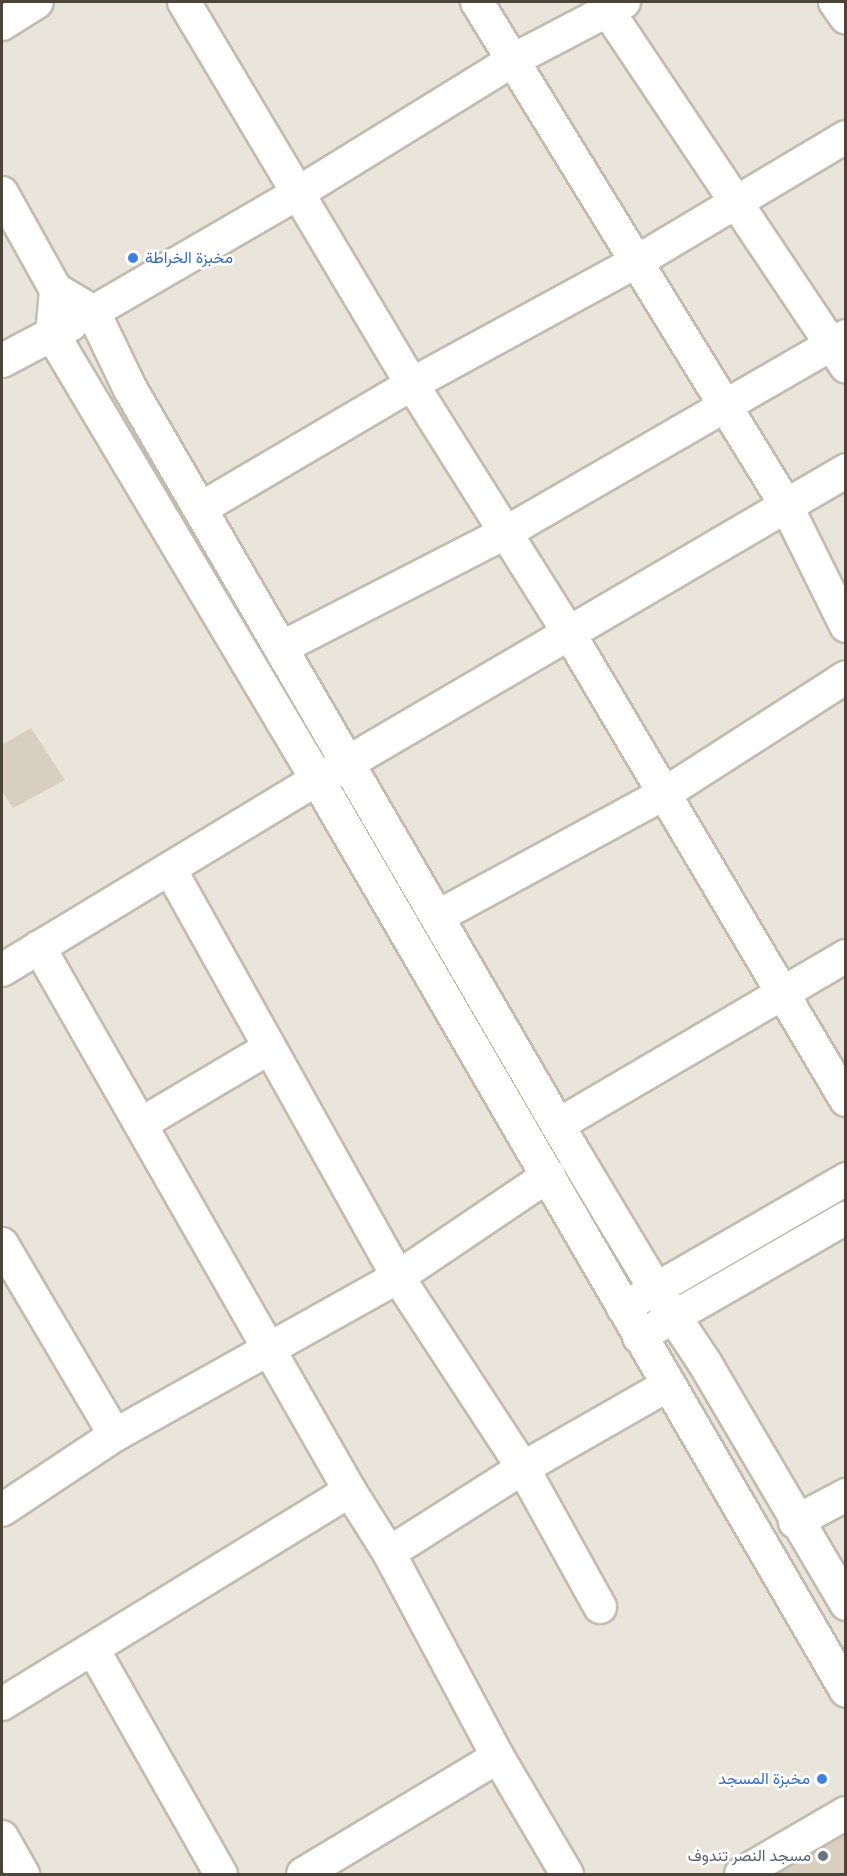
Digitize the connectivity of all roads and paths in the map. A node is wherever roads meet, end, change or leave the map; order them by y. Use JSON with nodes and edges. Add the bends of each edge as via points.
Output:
{"nodes":[{"id":1,"x":37,"y":2,"type":"edge"},
{"id":2,"x":184,"y":2,"type":"edge"},
{"id":3,"x":477,"y":2,"type":"edge"},
{"id":4,"x":835,"y":2,"type":"edge"},
{"id":5,"x":616,"y":6,"type":"edge"},
{"id":6,"x":846,"y":18,"type":"edge"},
{"id":7,"x":2,"y":24,"type":"edge"},
{"id":8,"x":515,"y":59,"type":"junction"},
{"id":9,"x":846,"y":137,"type":"edge"},
{"id":10,"x":2,"y":193,"type":"edge"},
{"id":11,"x":298,"y":193,"type":"junction"},
{"id":12,"x":735,"y":200,"type":"junction"},
{"id":13,"x":636,"y":262,"type":"junction"},
{"id":14,"x":56,"y":290,"type":"junction"},
{"id":15,"x":93,"y":312,"type":"junction"},
{"id":16,"x":52,"y":334,"type":"junction"},
{"id":17,"x":841,"y":349,"type":"edge"},
{"id":18,"x":2,"y":360,"type":"edge"},
{"id":19,"x":412,"y":384,"type":"junction"},
{"id":20,"x":724,"y":403,"type":"junction"},
{"id":21,"x":846,"y":470,"type":"edge"},
{"id":22,"x":786,"y":505,"type":"junction"},
{"id":23,"x":200,"y":509,"type":"junction"},
{"id":24,"x":505,"y":533,"type":"junction"},
{"id":25,"x":846,"y":626,"type":"edge"},
{"id":26,"x":569,"y":633,"type":"junction"},
{"id":27,"x":281,"y":648,"type":"junction"},
{"id":28,"x":846,"y":677,"type":"edge"},
{"id":29,"x":348,"y":763,"type":"junction"},
{"id":30,"x":317,"y":779,"type":"junction"},
{"id":31,"x":664,"y":794,"type":"junction"},
{"id":32,"x":170,"y":869,"type":"junction"},
{"id":33,"x":437,"y":916,"type":"junction"},
{"id":34,"x":39,"y":947,"type":"junction"},
{"id":35,"x":846,"y":956,"type":"edge"},
{"id":36,"x":2,"y":970,"type":"edge"},
{"id":37,"x":781,"y":994,"type":"junction"},
{"id":38,"x":506,"y":1035,"type":"junction"},
{"id":39,"x":269,"y":1048,"type":"junction"},
{"id":40,"x":475,"y":1051,"type":"junction"},
{"id":41,"x":846,"y":1100,"type":"edge"},
{"id":42,"x":141,"y":1124,"type":"junction"},
{"id":43,"x":558,"y":1125,"type":"junction"},
{"id":44,"x":549,"y":1175,"type":"junction"},
{"id":45,"x":846,"y":1179,"type":"edge"},
{"id":46,"x":846,"y":1218,"type":"edge"},
{"id":47,"x":2,"y":1245,"type":"edge"},
{"id":48,"x":398,"y":1277,"type":"junction"},
{"id":49,"x":656,"y":1290,"type":"junction"},
{"id":50,"x":623,"y":1308,"type":"junction"},
{"id":51,"x":675,"y":1317,"type":"junction"},
{"id":52,"x":639,"y":1337,"type":"junction"},
{"id":53,"x":269,"y":1346,"type":"junction"},
{"id":54,"x":668,"y":1385,"type":"junction"},
{"id":55,"x":115,"y":1435,"type":"junction"},
{"id":56,"x":523,"y":1468,"type":"junction"},
{"id":57,"x":350,"y":1491,"type":"junction"},
{"id":58,"x":846,"y":1496,"type":"edge"},
{"id":59,"x":2,"y":1510,"type":"edge"},
{"id":60,"x":795,"y":1522,"type":"junction"},
{"id":61,"x":389,"y":1553,"type":"junction"},
{"id":62,"x":846,"y":1603,"type":"edge"},
{"id":63,"x":600,"y":1607,"type":"dead end"},
{"id":64,"x":93,"y":1649,"type":"junction"},
{"id":65,"x":846,"y":1690,"type":"edge"},
{"id":66,"x":2,"y":1704,"type":"edge"},
{"id":67,"x":498,"y":1757,"type":"junction"},
{"id":68,"x":846,"y":1813,"type":"edge"},
{"id":69,"x":2,"y":1837,"type":"edge"},
{"id":70,"x":23,"y":1875,"type":"edge"},
{"id":71,"x":221,"y":1875,"type":"edge"},
{"id":72,"x":303,"y":1875,"type":"edge"},
{"id":73,"x":567,"y":1875,"type":"edge"},
{"id":74,"x":741,"y":1875,"type":"edge"}],
"edges":[{"from":1,"to":7,"type":"street"},
{"from":2,"to":11,"type":"street"},
{"from":3,"to":8,"type":"street"},
{"from":4,"to":6,"type":"street"},
{"from":5,"to":8,"type":"street"},
{"from":5,"to":12,"type":"street"},
{"from":8,"to":11,"type":"street"},
{"from":8,"to":13,"type":"street"},
{"from":9,"to":12,"type":"street"},
{"from":10,"to":14,"type":"street"},
{"from":11,"to":15,"type":"street"},
{"from":11,"to":19,"type":"street"},
{"from":12,"to":13,"type":"street"},
{"from":12,"to":17,"type":"street"},
{"from":13,"to":19,"type":"street"},
{"from":13,"to":20,"type":"street"},
{"from":14,"to":15,"type":"street"},
{"from":14,"to":16,"type":"street"},
{"from":15,"to":16,"type":"street"},
{"from":15,"to":23,"type":"street","via":[[130,389]]},
{"from":16,"to":18,"type":"street"},
{"from":16,"to":30,"type":"street"},
{"from":17,"to":20,"type":"street"},
{"from":19,"to":23,"type":"street"},
{"from":19,"to":24,"type":"street"},
{"from":20,"to":22,"type":"street"},
{"from":20,"to":24,"type":"street"},
{"from":21,"to":22,"type":"street"},
{"from":22,"to":25,"type":"street"},
{"from":22,"to":26,"type":"street"},
{"from":23,"to":27,"type":"street"},
{"from":24,"to":26,"type":"street"},
{"from":24,"to":27,"type":"street"},
{"from":26,"to":29,"type":"street"},
{"from":26,"to":31,"type":"street"},
{"from":27,"to":29,"type":"street"},
{"from":28,"to":31,"type":"street"},
{"from":29,"to":30,"type":"street"},
{"from":29,"to":33,"type":"street"},
{"from":30,"to":32,"type":"street"},
{"from":30,"to":40,"type":"street"},
{"from":31,"to":33,"type":"street"},
{"from":31,"to":37,"type":"street"},
{"from":32,"to":34,"type":"street"},
{"from":32,"to":39,"type":"street"},
{"from":33,"to":38,"type":"street"},
{"from":34,"to":36,"type":"street"},
{"from":34,"to":42,"type":"street"},
{"from":35,"to":37,"type":"street"},
{"from":37,"to":41,"type":"street"},
{"from":37,"to":43,"type":"street"},
{"from":38,"to":40,"type":"street"},
{"from":38,"to":43,"type":"street"},
{"from":39,"to":42,"type":"street"},
{"from":39,"to":48,"type":"street"},
{"from":40,"to":44,"type":"street"},
{"from":42,"to":53,"type":"street"},
{"from":43,"to":49,"type":"street"},
{"from":44,"to":48,"type":"street"},
{"from":44,"to":50,"type":"street"},
{"from":45,"to":49,"type":"street"},
{"from":46,"to":51,"type":"street"},
{"from":47,"to":55,"type":"street"},
{"from":48,"to":53,"type":"street"},
{"from":48,"to":56,"type":"street"},
{"from":49,"to":50,"type":"street"},
{"from":49,"to":51,"type":"street"},
{"from":50,"to":52,"type":"street"},
{"from":51,"to":52,"type":"street"},
{"from":51,"to":60,"type":"street"},
{"from":52,"to":54,"type":"street"},
{"from":53,"to":55,"type":"street"},
{"from":53,"to":57,"type":"street"},
{"from":54,"to":56,"type":"street"},
{"from":54,"to":65,"type":"street"},
{"from":55,"to":59,"type":"street"},
{"from":56,"to":61,"type":"street"},
{"from":56,"to":63,"type":"street"},
{"from":57,"to":61,"type":"street"},
{"from":57,"to":64,"type":"street"},
{"from":58,"to":60,"type":"street"},
{"from":60,"to":62,"type":"street"},
{"from":61,"to":67,"type":"street"},
{"from":64,"to":66,"type":"street"},
{"from":64,"to":71,"type":"street"},
{"from":67,"to":72,"type":"street"},
{"from":67,"to":73,"type":"street"},
{"from":68,"to":74,"type":"street"},
{"from":69,"to":70,"type":"street"}]}
